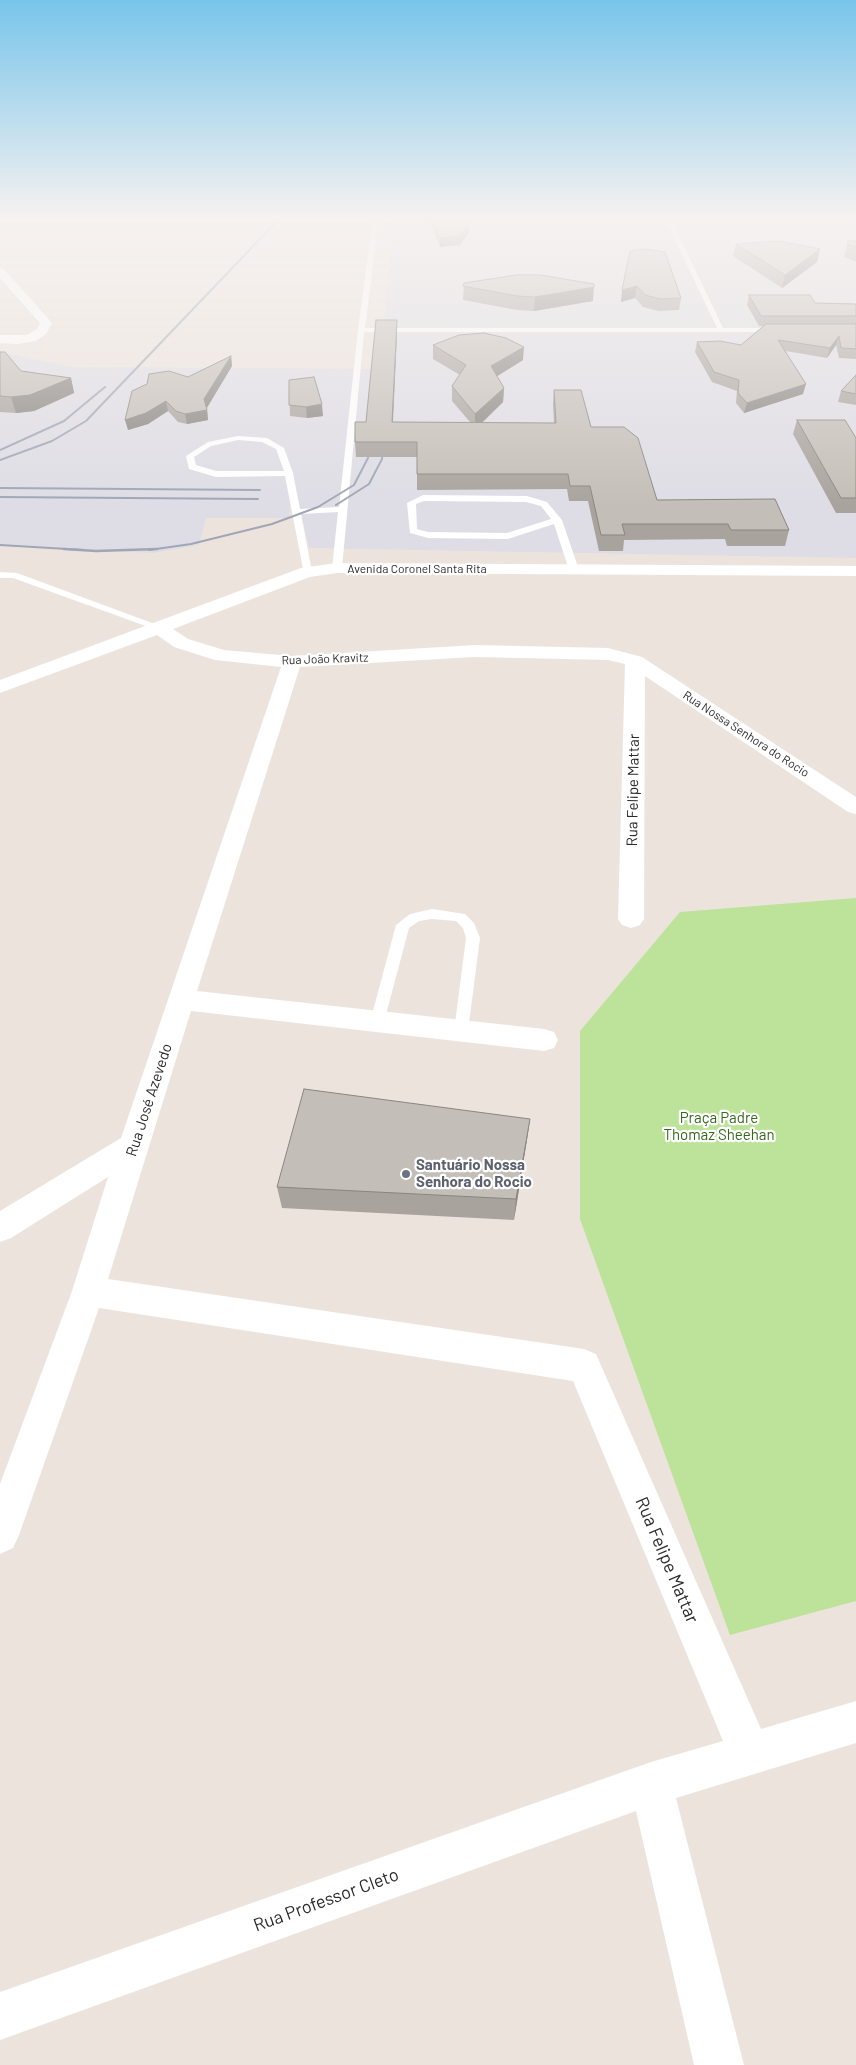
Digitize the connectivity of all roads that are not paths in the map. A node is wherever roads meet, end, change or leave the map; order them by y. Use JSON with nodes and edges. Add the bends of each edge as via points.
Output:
{"nodes":[{"id":1,"x":37,"y":313,"type":"edge"},
{"id":2,"x":363,"y":313,"type":"edge"},
{"id":3,"x":713,"y":313,"type":"edge"},
{"id":4,"x":361,"y":330,"type":"junction"},
{"id":5,"x":721,"y":330,"type":"junction"},
{"id":6,"x":788,"y":330,"type":"edge"},
{"id":7,"x":0,"y":339,"type":"edge"},
{"id":8,"x":289,"y":473,"type":"junction"},
{"id":9,"x":343,"y":509,"type":"junction"},
{"id":10,"x":296,"y":512,"type":"junction"},
{"id":11,"x":558,"y":520,"type":"junction"},
{"id":12,"x":337,"y":568,"type":"junction"},
{"id":13,"x":574,"y":570,"type":"junction"},
{"id":14,"x":856,"y":571,"type":"edge"},
{"id":15,"x":307,"y":572,"type":"junction"},
{"id":16,"x":0,"y":575,"type":"edge"},
{"id":17,"x":158,"y":627,"type":"junction"},
{"id":18,"x":635,"y":661,"type":"junction"},
{"id":19,"x":292,"y":662,"type":"junction"},
{"id":20,"x":0,"y":687,"type":"edge"},
{"id":21,"x":856,"y":806,"type":"edge"},
{"id":22,"x":630,"y":919,"type":"dead end"},
{"id":23,"x":182,"y":1000,"type":"junction"},
{"id":24,"x":377,"y":1022,"type":"junction"},
{"id":25,"x":461,"y":1031,"type":"junction"},
{"id":26,"x":544,"y":1040,"type":"dead end"},
{"id":27,"x":133,"y":1146,"type":"junction"},
{"id":28,"x":0,"y":1228,"type":"edge"},
{"id":29,"x":88,"y":1291,"type":"junction"},
{"id":30,"x":0,"y":1535,"type":"edge"},
{"id":31,"x":856,"y":1722,"type":"edge"},
{"id":32,"x":750,"y":1754,"type":"junction"},
{"id":33,"x":651,"y":1784,"type":"junction"},
{"id":34,"x":0,"y":2016,"type":"edge"},
{"id":35,"x":719,"y":2065,"type":"edge"}],
"edges":[{"from":1,"to":7,"type":"street","via":[[46,324],[42,331],[30,338]]},
{"from":2,"to":4,"type":"lane"},
{"from":3,"to":5,"type":"lane"},
{"from":4,"to":5,"type":"lane"},
{"from":4,"to":9,"type":"lane"},
{"from":5,"to":6,"type":"lane"},
{"from":8,"to":8,"type":"lane","via":[[280,448],[264,440],[238,438],[208,444],[190,456],[192,467],[216,474]]},
{"from":8,"to":10,"type":"lane"},
{"from":9,"to":10,"type":"lane"},
{"from":9,"to":12,"type":"lane"},
{"from":10,"to":15,"type":"lane"},
{"from":11,"to":11,"type":"lane","via":[[508,536],[428,535],[413,531],[411,503],[423,498],[527,499],[544,504]]},
{"from":11,"to":13,"type":"lane"},
{"from":12,"to":13,"type":"street","name":"Avenida Coronel Santa Rita"},
{"from":12,"to":15,"type":"street","name":"Avenida Coronel Santa Rita"},
{"from":13,"to":14,"type":"street","name":"Avenida Coronel Santa Rita"},
{"from":15,"to":17,"type":"street","name":"Avenida Coronel Santa Rita"},
{"from":16,"to":17,"type":"lane","name":"Rua João Kravitz","via":[[14,575]]},
{"from":17,"to":19,"type":"street","name":"Rua João Kravitz","via":[[181,643],[222,656]]},
{"from":17,"to":20,"type":"street","name":"Avenida Coronel Santa Rita"},
{"from":18,"to":19,"type":"street","name":"Rua João Kravitz","via":[[608,654],[475,651]]},
{"from":18,"to":21,"type":"street","name":"Rua Nossa Senhora do Rocio"},
{"from":18,"to":22,"type":"street","name":"Rua Felipe Mattar"},
{"from":19,"to":23,"type":"street","name":"Rua José Azevedo"},
{"from":23,"to":24,"type":"street"},
{"from":23,"to":27,"type":"street","name":"Rua José Azevedo"},
{"from":24,"to":25,"type":"street"},
{"from":24,"to":25,"type":"lane","via":[[403,925],[415,917],[432,914],[460,917],[469,926],[473,938]]},
{"from":25,"to":26,"type":"street"},
{"from":27,"to":28,"type":"street"},
{"from":27,"to":29,"type":"street","name":"Rua José Azevedo"},
{"from":29,"to":30,"type":"street","name":"Rua José Azevedo"},
{"from":29,"to":32,"type":"street","name":"Rua Felipe Mattar","via":[[584,1366]]},
{"from":31,"to":32,"type":"street"},
{"from":32,"to":33,"type":"street"},
{"from":33,"to":34,"type":"street","name":"Rua Professor Cleto"},
{"from":33,"to":35,"type":"street"}]}
